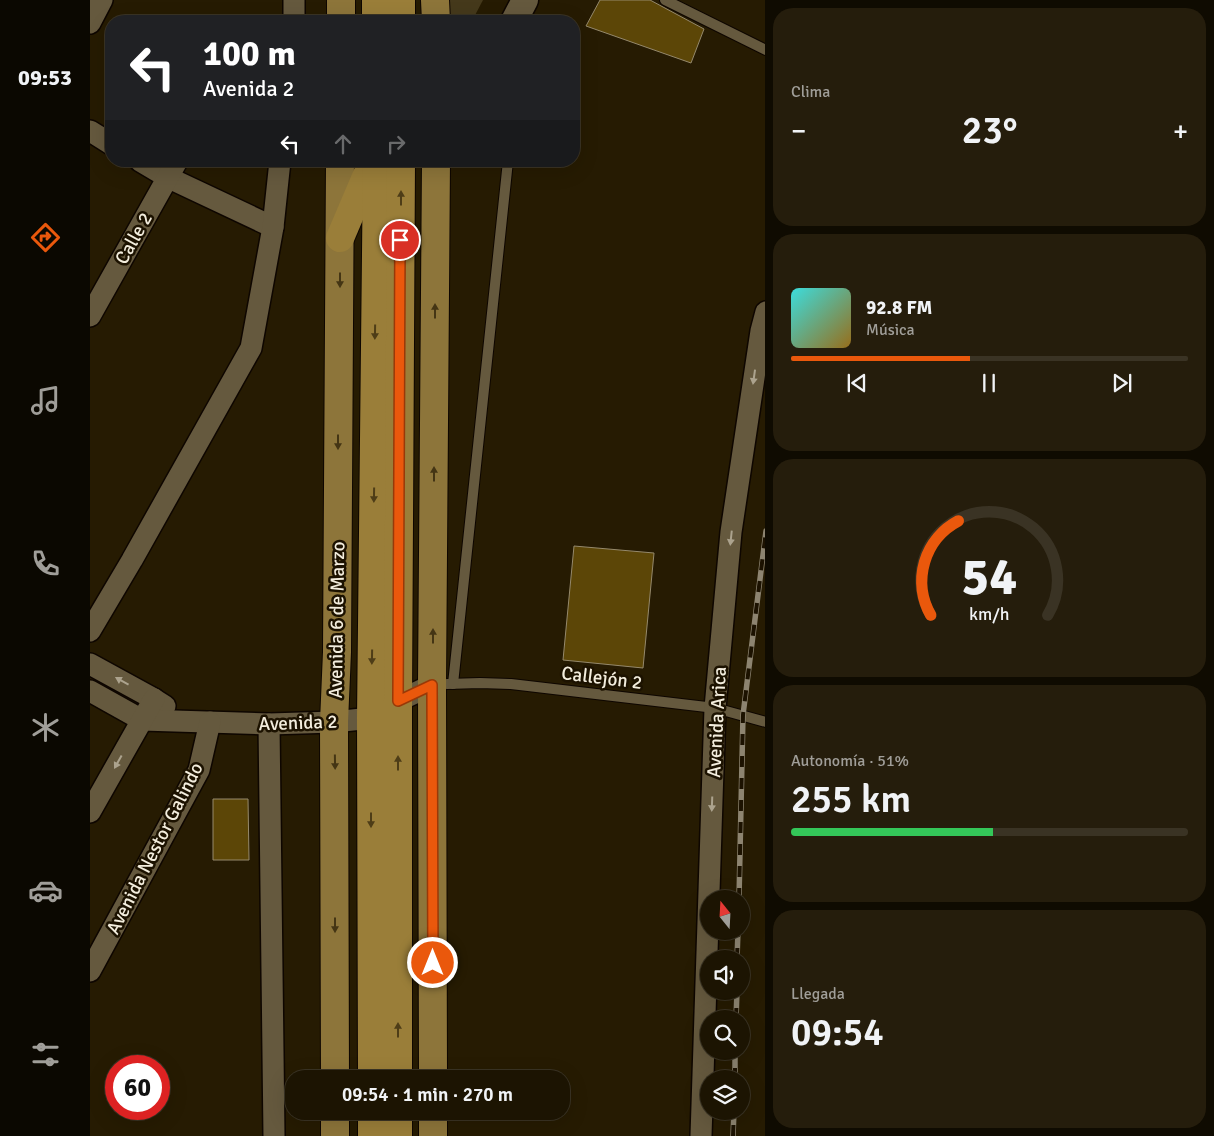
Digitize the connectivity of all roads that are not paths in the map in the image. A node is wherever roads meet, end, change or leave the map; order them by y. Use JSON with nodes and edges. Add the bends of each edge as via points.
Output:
{"nodes":[{"id":1,"x":102,"y":0,"type":"edge"},
{"id":2,"x":294,"y":0,"type":"edge"},
{"id":3,"x":341,"y":0,"type":"edge"},
{"id":4,"x":376,"y":0,"type":"edge"},
{"id":5,"x":401,"y":0,"type":"edge"},
{"id":6,"x":436,"y":0,"type":"edge"},
{"id":7,"x":525,"y":0,"type":"edge"},
{"id":8,"x":664,"y":0,"type":"edge"},
{"id":9,"x":294,"y":15,"type":"edge"},
{"id":10,"x":341,"y":15,"type":"edge"},
{"id":11,"x":376,"y":15,"type":"edge"},
{"id":12,"x":401,"y":15,"type":"edge"},
{"id":13,"x":436,"y":15,"type":"edge"},
{"id":14,"x":517,"y":15,"type":"edge"},
{"id":15,"x":524,"y":15,"type":"edge"},
{"id":16,"x":90,"y":23,"type":"edge"},
{"id":17,"x":765,"y":50,"type":"edge"},
{"id":18,"x":90,"y":131,"type":"edge"},
{"id":19,"x":105,"y":140,"type":"edge"},
{"id":20,"x":279,"y":167,"type":"edge"},
{"id":21,"x":340,"y":167,"type":"edge"},
{"id":22,"x":370,"y":167,"type":"edge"},
{"id":23,"x":377,"y":167,"type":"edge"},
{"id":24,"x":401,"y":167,"type":"edge"},
{"id":25,"x":436,"y":167,"type":"edge"},
{"id":26,"x":507,"y":167,"type":"edge"},
{"id":27,"x":172,"y":169,"type":"edge"},
{"id":28,"x":273,"y":227,"type":"junction"},
{"id":29,"x":340,"y":238,"type":"junction"},
{"id":30,"x":765,"y":312,"type":"edge"},
{"id":31,"x":90,"y":316,"type":"edge"},
{"id":32,"x":90,"y":631,"type":"edge"},
{"id":33,"x":90,"y":664,"type":"edge"},
{"id":34,"x":442,"y":684,"type":"junction"},
{"id":35,"x":90,"y":692,"type":"edge"},
{"id":36,"x":154,"y":699,"type":"junction"},
{"id":37,"x":398,"y":701,"type":"junction"},
{"id":38,"x":715,"y":708,"type":"junction"},
{"id":39,"x":371,"y":718,"type":"junction"},
{"id":40,"x":142,"y":720,"type":"junction"},
{"id":41,"x":186,"y":720,"type":"junction"},
{"id":42,"x":210,"y":722,"type":"junction"},
{"id":43,"x":334,"y":722,"type":"junction"},
{"id":44,"x":765,"y":722,"type":"edge"},
{"id":45,"x":269,"y":724,"type":"junction"},
{"id":46,"x":90,"y":812,"type":"edge"},
{"id":47,"x":90,"y":971,"type":"edge"},
{"id":48,"x":335,"y":1070,"type":"edge"},
{"id":49,"x":372,"y":1070,"type":"edge"},
{"id":50,"x":398,"y":1070,"type":"edge"},
{"id":51,"x":433,"y":1070,"type":"edge"},
{"id":52,"x":335,"y":1120,"type":"edge"},
{"id":53,"x":372,"y":1120,"type":"edge"},
{"id":54,"x":398,"y":1120,"type":"edge"},
{"id":55,"x":433,"y":1120,"type":"edge"},
{"id":56,"x":274,"y":1136,"type":"edge"},
{"id":57,"x":335,"y":1136,"type":"edge"},
{"id":58,"x":372,"y":1136,"type":"edge"},
{"id":59,"x":398,"y":1136,"type":"edge"},
{"id":60,"x":433,"y":1136,"type":"edge"},
{"id":61,"x":701,"y":1136,"type":"edge"}],
"edges":[{"from":1,"to":16,"type":"street"},
{"from":2,"to":9,"type":"street"},
{"from":3,"to":10,"type":"main road"},
{"from":4,"to":11,"type":"highway"},
{"from":5,"to":12,"type":"highway"},
{"from":6,"to":13,"type":"main road"},
{"from":7,"to":14,"type":"street"},
{"from":7,"to":15,"type":"lane"},
{"from":8,"to":17,"type":"lane"},
{"from":18,"to":19,"type":"street"},
{"from":20,"to":28,"type":"street"},
{"from":21,"to":29,"type":"main road","name":"Avenida 6 de Marzo"},
{"from":22,"to":29,"type":"highway"},
{"from":23,"to":39,"type":"highway","name":"Avenida 6 de Marzo","one_way":true},
{"from":37,"to":24,"type":"highway","one_way":true},
{"from":34,"to":25,"type":"main road","one_way":true},
{"from":26,"to":34,"type":"lane"},
{"from":27,"to":28,"type":"street"},
{"from":27,"to":31,"type":"street","name":"Calle 2"},
{"from":28,"to":32,"type":"street","via":[[252,348]]},
{"from":29,"to":43,"type":"main road","name":"Avenida 6 de Marzo","one_way":true},
{"from":30,"to":38,"type":"street","name":"Avenida Arica","one_way":true,"via":[[731,532]]},
{"from":36,"to":33,"type":"street","name":"Avenida 2","one_way":true},
{"from":34,"to":37,"type":"street","name":"Avenida 2"},
{"from":34,"to":38,"type":"lane","name":"Callejón 2","via":[[510,684]]},
{"from":34,"to":51,"type":"main road"},
{"from":35,"to":40,"type":"street","name":"Avenida 2"},
{"from":36,"to":40,"type":"street"},
{"from":36,"to":41,"type":"street","name":"Avenida 2"},
{"from":37,"to":39,"type":"street","name":"Avenida 2"},
{"from":50,"to":37,"type":"highway","one_way":true},
{"from":38,"to":44,"type":"lane","name":"Callejón 2"},
{"from":38,"to":61,"type":"street","name":"Avenida Arica","one_way":true},
{"from":39,"to":43,"type":"street","name":"Avenida 2"},
{"from":39,"to":49,"type":"highway","name":"Avenida 6 de Marzo","one_way":true},
{"from":40,"to":41,"type":"street","name":"Avenida 2"},
{"from":40,"to":46,"type":"street","one_way":true},
{"from":41,"to":42,"type":"street","name":"Avenida 2"},
{"from":42,"to":45,"type":"street","name":"Avenida 2"},
{"from":42,"to":47,"type":"street","name":"Avenida Nestor Galindo","via":[[199,770]]},
{"from":43,"to":45,"type":"street","name":"Avenida 2"},
{"from":43,"to":48,"type":"main road","name":"Avenida 6 de Marzo","one_way":true},
{"from":45,"to":56,"type":"street"},
{"from":52,"to":57,"type":"main road"},
{"from":53,"to":58,"type":"highway"},
{"from":54,"to":59,"type":"highway"},
{"from":55,"to":60,"type":"main road"}]}
